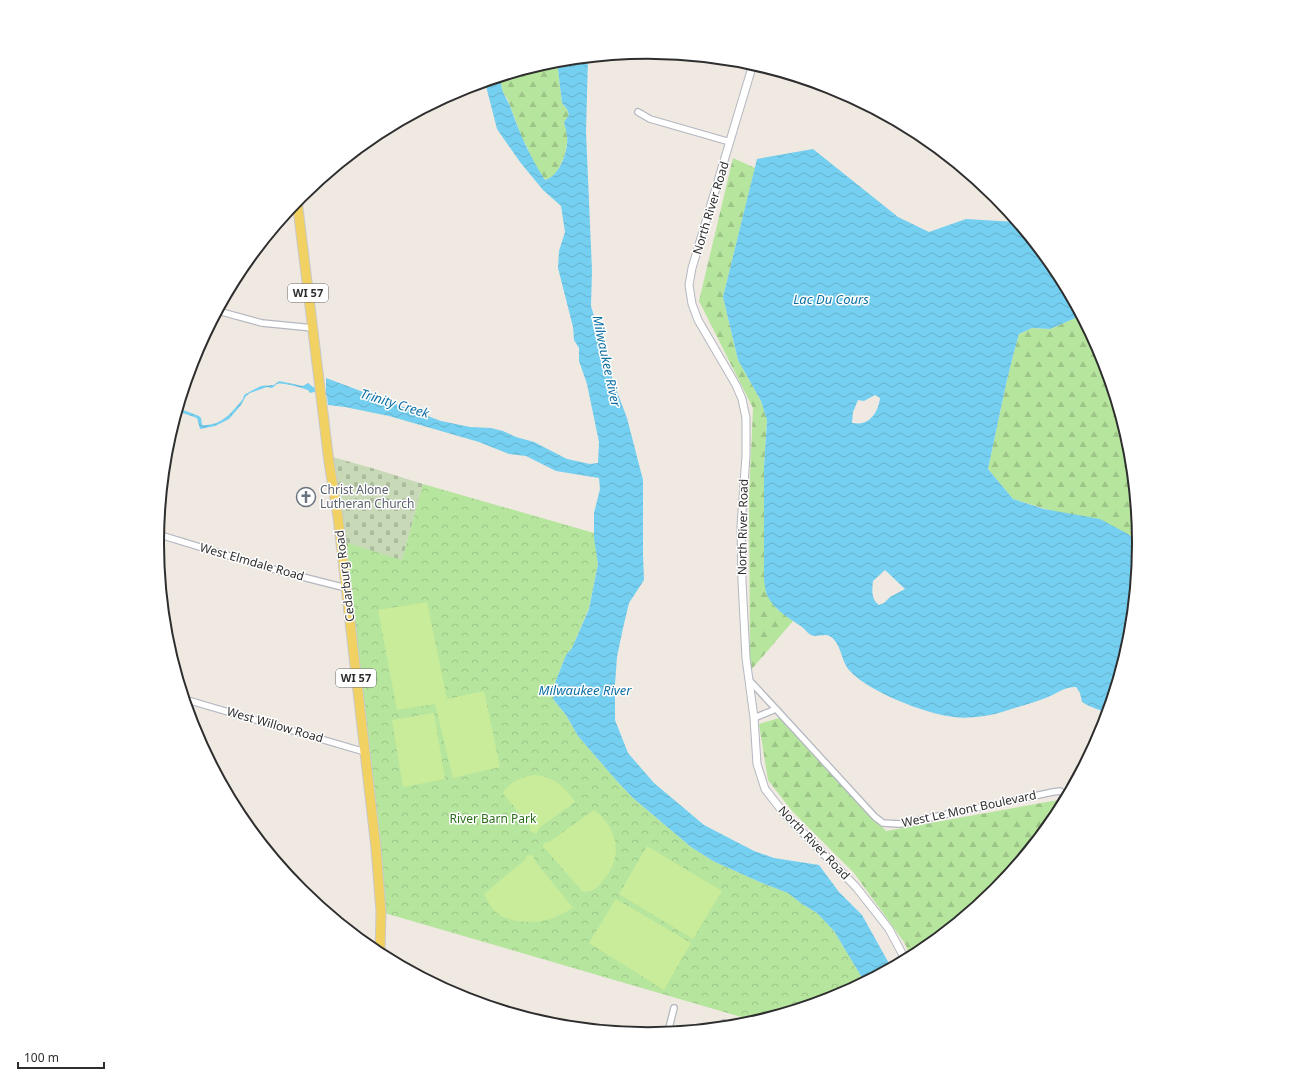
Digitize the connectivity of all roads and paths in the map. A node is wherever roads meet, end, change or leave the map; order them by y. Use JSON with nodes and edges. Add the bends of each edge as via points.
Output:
{"nodes":[{"id":1,"x":751,"y":70,"type":"edge"},
{"id":2,"x":638,"y":112,"type":"dead end"},
{"id":3,"x":730,"y":142,"type":"junction"},
{"id":4,"x":298,"y":209,"type":"edge"},
{"id":5,"x":222,"y":312,"type":"edge"},
{"id":6,"x":313,"y":328,"type":"junction"},
{"id":7,"x":164,"y":536,"type":"edge"},
{"id":8,"x":346,"y":588,"type":"junction"},
{"id":9,"x":750,"y":681,"type":"junction"},
{"id":10,"x":190,"y":701,"type":"edge"},
{"id":11,"x":776,"y":709,"type":"junction"},
{"id":12,"x":754,"y":718,"type":"junction"},
{"id":13,"x":365,"y":752,"type":"junction"},
{"id":14,"x":1062,"y":793,"type":"edge"},
{"id":15,"x":380,"y":946,"type":"edge"},
{"id":16,"x":902,"y":954,"type":"edge"},
{"id":17,"x":674,"y":1008,"type":"dead end"},
{"id":18,"x":669,"y":1026,"type":"edge"}],
"edges":[{"from":1,"to":3,"type":"street","name":"North River Road"},
{"from":2,"to":3,"type":"street","via":[[650,119]]},
{"from":3,"to":9,"type":"street","name":"North River Road","via":[[689,285],[698,320],[736,385],[745,410],[741,526],[744,632]]},
{"from":4,"to":6,"type":"main road","name":"Cedarburg Road","number":"WI 57"},
{"from":5,"to":6,"type":"street","via":[[262,323]]},
{"from":6,"to":8,"type":"main road","name":"Cedarburg Road","number":"WI 57"},
{"from":7,"to":8,"type":"street","name":"West Elmdale Road","via":[[279,571]]},
{"from":8,"to":13,"type":"main road","name":"Cedarburg Road","number":"WI 57"},
{"from":9,"to":11,"type":"street","name":"West Le Mont Boulevard"},
{"from":9,"to":12,"type":"street","name":"North River Road"},
{"from":10,"to":13,"type":"street","name":"West Willow Road"},
{"from":11,"to":12,"type":"street"},
{"from":11,"to":14,"type":"street","name":"West Le Mont Boulevard","via":[[875,817],[884,823],[900,824],[1053,792]]},
{"from":12,"to":16,"type":"street","name":"North River Road","via":[[757,764],[765,789],[783,812],[856,887],[889,929]]},
{"from":13,"to":15,"type":"main road","name":"Cedarburg Road","number":"WI 57","via":[[380,880]]},
{"from":17,"to":18,"type":"street"}]}
